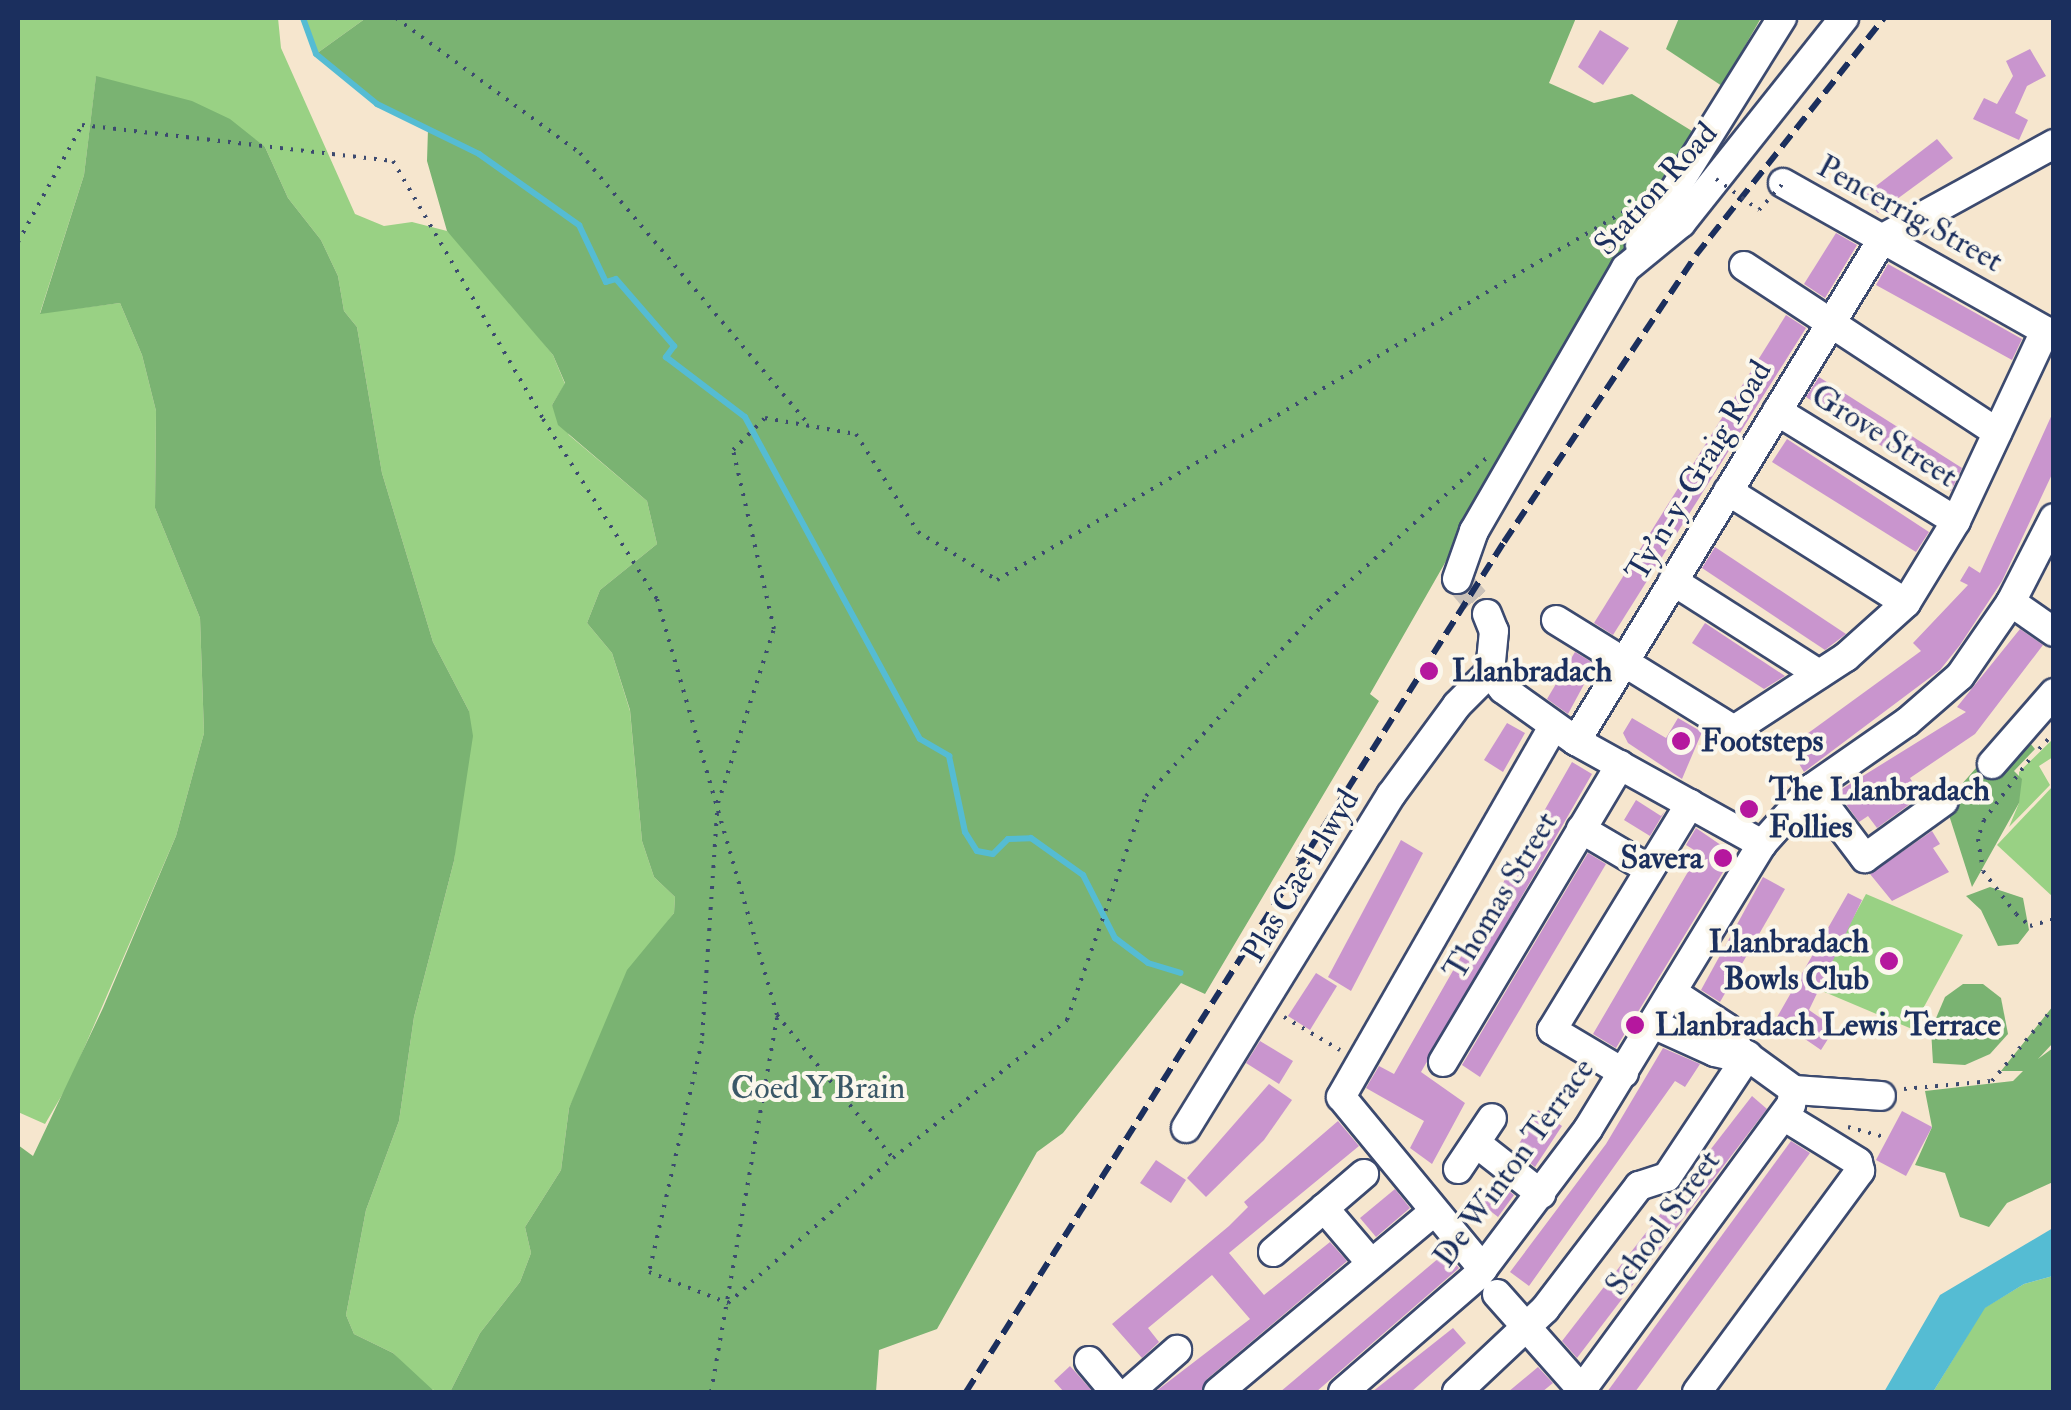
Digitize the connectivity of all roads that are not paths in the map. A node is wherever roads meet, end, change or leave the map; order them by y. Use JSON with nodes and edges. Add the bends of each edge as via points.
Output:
{"nodes":[{"id":1,"x":1782,"y":18,"type":"edge"},
{"id":2,"x":1844,"y":18,"type":"edge"},
{"id":3,"x":2054,"y":144,"type":"edge"},
{"id":4,"x":1783,"y":183,"type":"road end"},
{"id":5,"x":1883,"y":238,"type":"junction"},
{"id":6,"x":1744,"y":266,"type":"dead end"},
{"id":7,"x":1626,"y":268,"type":"junction"},
{"id":8,"x":1830,"y":324,"type":"junction"},
{"id":9,"x":2049,"y":333,"type":"edge"},
{"id":10,"x":1776,"y":411,"type":"junction"},
{"id":11,"x":1998,"y":432,"type":"junction"},
{"id":12,"x":1728,"y":491,"type":"junction"},
{"id":13,"x":2054,"y":518,"type":"edge"},
{"id":14,"x":1956,"y":521,"type":"junction"},
{"id":15,"x":1457,"y":579,"type":"dead end"},
{"id":16,"x":1673,"y":580,"type":"junction"},
{"id":17,"x":2011,"y":602,"type":"junction"},
{"id":18,"x":1906,"y":603,"type":"junction"},
{"id":19,"x":1487,"y":614,"type":"tunnel mouth"},
{"id":20,"x":1556,"y":620,"type":"dead end"},
{"id":21,"x":2054,"y":632,"type":"edge"},
{"id":22,"x":1624,"y":662,"type":"junction"},
{"id":23,"x":1490,"y":672,"type":"junction"},
{"id":24,"x":1819,"y":674,"type":"junction"},
{"id":25,"x":2054,"y":693,"type":"edge"},
{"id":26,"x":1565,"y":734,"type":"junction"},
{"id":27,"x":1992,"y":764,"type":"dead end"},
{"id":28,"x":1620,"y":765,"type":"junction"},
{"id":29,"x":1812,"y":788,"type":"junction"},
{"id":30,"x":1944,"y":801,"type":"dead end"},
{"id":31,"x":1690,"y":804,"type":"junction"},
{"id":32,"x":1581,"y":829,"type":"junction"},
{"id":33,"x":1762,"y":844,"type":"junction"},
{"id":34,"x":1649,"y":869,"type":"junction"},
{"id":35,"x":1672,"y":992,"type":"junction"},
{"id":36,"x":1653,"y":1024,"type":"junction"},
{"id":37,"x":1743,"y":1053,"type":"junction"},
{"id":38,"x":1444,"y":1062,"type":"dead end"},
{"id":39,"x":1624,"y":1073,"type":"junction"},
{"id":40,"x":1808,"y":1090,"type":"junction"},
{"id":41,"x":1881,"y":1096,"type":"road end"},
{"id":42,"x":1492,"y":1118,"type":"dead end"},
{"id":43,"x":1785,"y":1118,"type":"junction"},
{"id":44,"x":1186,"y":1128,"type":"dead end"},
{"id":45,"x":1476,"y":1143,"type":"junction"},
{"id":46,"x":1458,"y":1170,"type":"dead end"},
{"id":47,"x":1364,"y":1174,"type":"dead end"},
{"id":48,"x":1542,"y":1194,"type":"junction"},
{"id":49,"x":1324,"y":1208,"type":"junction"},
{"id":50,"x":1433,"y":1212,"type":"junction"},
{"id":51,"x":1273,"y":1252,"type":"dead end"},
{"id":52,"x":1371,"y":1264,"type":"junction"},
{"id":53,"x":1483,"y":1269,"type":"junction"},
{"id":54,"x":1498,"y":1294,"type":"dead end"},
{"id":55,"x":1527,"y":1328,"type":"junction"},
{"id":56,"x":1177,"y":1350,"type":"dead end"},
{"id":57,"x":1089,"y":1361,"type":"dead end"},
{"id":58,"x":1115,"y":1392,"type":"edge"},
{"id":59,"x":1130,"y":1392,"type":"edge"},
{"id":60,"x":1218,"y":1392,"type":"edge"},
{"id":61,"x":1343,"y":1392,"type":"edge"},
{"id":62,"x":1457,"y":1392,"type":"edge"},
{"id":63,"x":1582,"y":1392,"type":"edge"},
{"id":64,"x":1697,"y":1392,"type":"edge"}],
"edges":[{"from":1,"to":7,"type":"street"},
{"from":2,"to":7,"type":"street","name":"Station Road","via":[[1682,222]]},
{"from":3,"to":5,"type":"street"},
{"from":4,"to":5,"type":"street","name":"Pencerrig Street"},
{"from":5,"to":8,"type":"street","name":"Ty'n-y-Graig Road"},
{"from":5,"to":9,"type":"street","name":"Pencerrig Street"},
{"from":6,"to":8,"type":"street"},
{"from":7,"to":15,"type":"street","name":"Station Road","via":[[1474,531]]},
{"from":8,"to":10,"type":"street","name":"Ty'n-y-Graig Road"},
{"from":8,"to":11,"type":"street"},
{"from":9,"to":11,"type":"street"},
{"from":10,"to":12,"type":"street","name":"Ty'n-y-Graig Road"},
{"from":10,"to":14,"type":"street","name":"Grove Street"},
{"from":11,"to":14,"type":"street"},
{"from":12,"to":16,"type":"street","name":"Ty'n-y-Graig Road"},
{"from":12,"to":18,"type":"street"},
{"from":13,"to":17,"type":"street","name":"De Winton Terrace"},
{"from":14,"to":18,"type":"street"},
{"from":16,"to":22,"type":"street","name":"Ty'n-y-Graig Road"},
{"from":16,"to":24,"type":"street"},
{"from":17,"to":21,"type":"street"},
{"from":17,"to":29,"type":"street","name":"De Winton Terrace","via":[[1984,647],[1936,700]]},
{"from":18,"to":24,"type":"street"},
{"from":19,"to":23,"type":"street","via":[[1494,631]]},
{"from":20,"to":22,"type":"street"},
{"from":22,"to":24,"type":"street","via":[[1734,730]]},
{"from":22,"to":26,"type":"street","name":"Ty'n-y-Graig Road"},
{"from":23,"to":26,"type":"street"},
{"from":23,"to":44,"type":"street","name":"Plas Cae Llwyd","via":[[1457,704],[1391,796]]},
{"from":25,"to":27,"type":"street"},
{"from":26,"to":28,"type":"street"},
{"from":26,"to":50,"type":"street","name":"Ty'n-y-Graig Road","via":[[1344,1081],[1340,1097]]},
{"from":28,"to":31,"type":"street"},
{"from":28,"to":32,"type":"street","name":"Thomas Street"},
{"from":29,"to":30,"type":"street","via":[[1866,858]]},
{"from":29,"to":33,"type":"street","name":"De Winton Terrace"},
{"from":31,"to":33,"type":"street"},
{"from":31,"to":34,"type":"street"},
{"from":32,"to":34,"type":"street"},
{"from":32,"to":38,"type":"street","name":"Thomas Street"},
{"from":33,"to":35,"type":"street","name":"De Winton Terrace"},
{"from":34,"to":39,"type":"street","via":[[1552,1030]]},
{"from":35,"to":36,"type":"street","name":"De Winton Terrace"},
{"from":35,"to":37,"type":"street","via":[[1727,1028]]},
{"from":36,"to":37,"type":"street","via":[[1715,1052]]},
{"from":36,"to":39,"type":"street","name":"De Winton Terrace"},
{"from":37,"to":40,"type":"street"},
{"from":37,"to":55,"type":"street","via":[[1667,1177],[1639,1186]]},
{"from":39,"to":48,"type":"street","name":"De Winton Terrace"},
{"from":40,"to":41,"type":"street"},
{"from":40,"to":43,"type":"street","name":"School Street"},
{"from":42,"to":45,"type":"street"},
{"from":43,"to":63,"type":"street","name":"School Street"},
{"from":43,"to":64,"type":"street","via":[[1858,1162],[1860,1171]]},
{"from":45,"to":46,"type":"street"},
{"from":45,"to":48,"type":"street"},
{"from":47,"to":49,"type":"street"},
{"from":48,"to":53,"type":"street","name":"De Winton Terrace"},
{"from":49,"to":51,"type":"street"},
{"from":49,"to":52,"type":"street"},
{"from":50,"to":52,"type":"street"},
{"from":50,"to":53,"type":"street"},
{"from":52,"to":60,"type":"street"},
{"from":53,"to":61,"type":"street","name":"De Winton Terrace"},
{"from":54,"to":55,"type":"street"},
{"from":55,"to":62,"type":"street"},
{"from":55,"to":63,"type":"street"},
{"from":56,"to":59,"type":"street"},
{"from":57,"to":58,"type":"street"}]}
